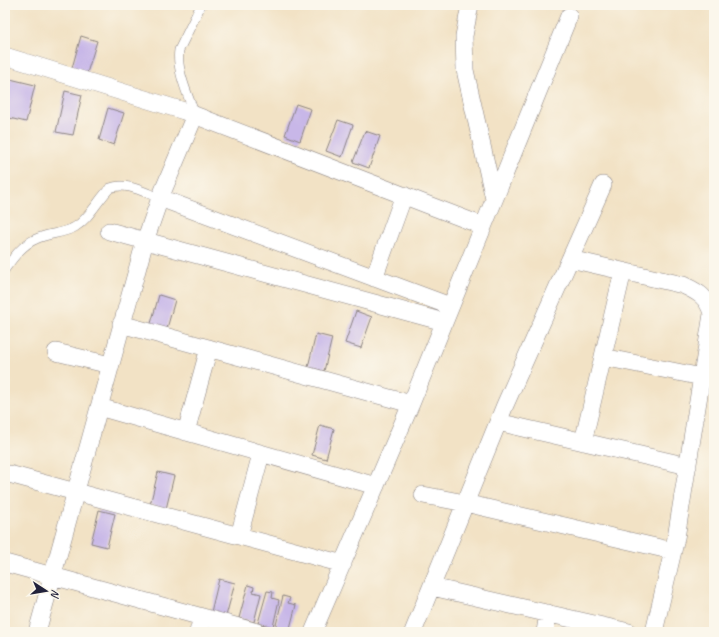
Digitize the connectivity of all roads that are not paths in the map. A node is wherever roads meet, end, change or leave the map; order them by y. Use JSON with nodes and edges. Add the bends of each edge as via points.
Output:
{"nodes":[{"id":1,"x":201,"y":5,"type":"edge"},
{"id":2,"x":470,"y":5,"type":"edge"},
{"id":3,"x":569,"y":16,"type":"dead end"},
{"id":4,"x":5,"y":56,"type":"edge"},
{"id":5,"x":195,"y":115,"type":"junction"},
{"id":6,"x":603,"y":185,"type":"dead end"},
{"id":7,"x":404,"y":195,"type":"junction"},
{"id":8,"x":160,"y":198,"type":"junction"},
{"id":9,"x":494,"y":199,"type":"junction"},
{"id":10,"x":483,"y":226,"type":"junction"},
{"id":11,"x":108,"y":232,"type":"dead end"},
{"id":12,"x":144,"y":242,"type":"junction"},
{"id":13,"x":570,"y":259,"type":"junction"},
{"id":14,"x":5,"y":269,"type":"edge"},
{"id":15,"x":623,"y":271,"type":"junction"},
{"id":16,"x":374,"y":278,"type":"junction"},
{"id":17,"x":447,"y":314,"type":"junction"},
{"id":18,"x":121,"y":324,"type":"junction"},
{"id":19,"x":209,"y":348,"type":"junction"},
{"id":20,"x":56,"y":352,"type":"dead end"},
{"id":21,"x":603,"y":357,"type":"junction"},
{"id":22,"x":110,"y":365,"type":"junction"},
{"id":23,"x":702,"y":377,"type":"junction"},
{"id":24,"x":411,"y":404,"type":"junction"},
{"id":25,"x":99,"y":407,"type":"junction"},
{"id":26,"x":498,"y":422,"type":"junction"},
{"id":27,"x":186,"y":432,"type":"junction"},
{"id":28,"x":583,"y":442,"type":"junction"},
{"id":29,"x":261,"y":454,"type":"junction"},
{"id":30,"x":688,"y":466,"type":"junction"},
{"id":31,"x":9,"y":474,"type":"dead end"},
{"id":32,"x":376,"y":486,"type":"junction"},
{"id":33,"x":75,"y":492,"type":"junction"},
{"id":34,"x":423,"y":495,"type":"dead end"},
{"id":35,"x":465,"y":503,"type":"junction"},
{"id":36,"x":239,"y":536,"type":"junction"},
{"id":37,"x":673,"y":551,"type":"junction"},
{"id":38,"x":5,"y":563,"type":"edge"},
{"id":39,"x":343,"y":564,"type":"junction"},
{"id":40,"x":52,"y":576,"type":"junction"},
{"id":41,"x":432,"y":586,"type":"junction"},
{"id":42,"x":548,"y":613,"type":"junction"},
{"id":43,"x":200,"y":624,"type":"edge"},
{"id":44,"x":37,"y":632,"type":"edge"},
{"id":45,"x":257,"y":632,"type":"edge"},
{"id":46,"x":313,"y":632,"type":"edge"},
{"id":47,"x":413,"y":632,"type":"edge"},
{"id":48,"x":545,"y":632,"type":"edge"},
{"id":49,"x":629,"y":632,"type":"edge"},
{"id":50,"x":654,"y":632,"type":"edge"}],
"edges":[{"from":1,"to":5,"type":"lane","via":[[179,50],[178,58]]},
{"from":2,"to":9,"type":"street","via":[[464,36],[465,70]]},
{"from":3,"to":9,"type":"street"},
{"from":4,"to":5,"type":"street"},
{"from":5,"to":7,"type":"street"},
{"from":5,"to":8,"type":"street"},
{"from":6,"to":13,"type":"street"},
{"from":7,"to":10,"type":"street"},
{"from":7,"to":16,"type":"street"},
{"from":8,"to":12,"type":"street"},
{"from":8,"to":14,"type":"lane","via":[[124,185],[114,186],[75,227],[26,244]]},
{"from":8,"to":16,"type":"street"},
{"from":9,"to":10,"type":"street"},
{"from":10,"to":17,"type":"street"},
{"from":11,"to":12,"type":"street"},
{"from":12,"to":17,"type":"street"},
{"from":12,"to":18,"type":"street"},
{"from":13,"to":15,"type":"street"},
{"from":13,"to":26,"type":"street"},
{"from":15,"to":21,"type":"street"},
{"from":15,"to":23,"type":"street","via":[[683,285],[706,298],[712,314]]},
{"from":16,"to":17,"type":"street"},
{"from":17,"to":24,"type":"street"},
{"from":18,"to":19,"type":"street"},
{"from":18,"to":22,"type":"street"},
{"from":19,"to":24,"type":"street"},
{"from":19,"to":27,"type":"street"},
{"from":20,"to":22,"type":"street"},
{"from":21,"to":23,"type":"street"},
{"from":21,"to":28,"type":"street"},
{"from":22,"to":25,"type":"street"},
{"from":23,"to":30,"type":"street"},
{"from":24,"to":32,"type":"street"},
{"from":25,"to":27,"type":"street"},
{"from":25,"to":33,"type":"street"},
{"from":26,"to":28,"type":"street"},
{"from":26,"to":35,"type":"street"},
{"from":27,"to":29,"type":"street"},
{"from":28,"to":30,"type":"street"},
{"from":29,"to":32,"type":"street"},
{"from":29,"to":36,"type":"street"},
{"from":30,"to":37,"type":"street"},
{"from":31,"to":33,"type":"street"},
{"from":32,"to":39,"type":"street"},
{"from":33,"to":36,"type":"street"},
{"from":33,"to":40,"type":"street"},
{"from":34,"to":35,"type":"street"},
{"from":35,"to":37,"type":"street"},
{"from":35,"to":41,"type":"street"},
{"from":36,"to":39,"type":"street"},
{"from":37,"to":50,"type":"street"},
{"from":38,"to":40,"type":"street"},
{"from":39,"to":46,"type":"street"},
{"from":40,"to":43,"type":"street"},
{"from":40,"to":44,"type":"street"},
{"from":41,"to":42,"type":"street"},
{"from":41,"to":47,"type":"street"},
{"from":42,"to":48,"type":"street"},
{"from":42,"to":49,"type":"street"},
{"from":43,"to":45,"type":"street"}]}
